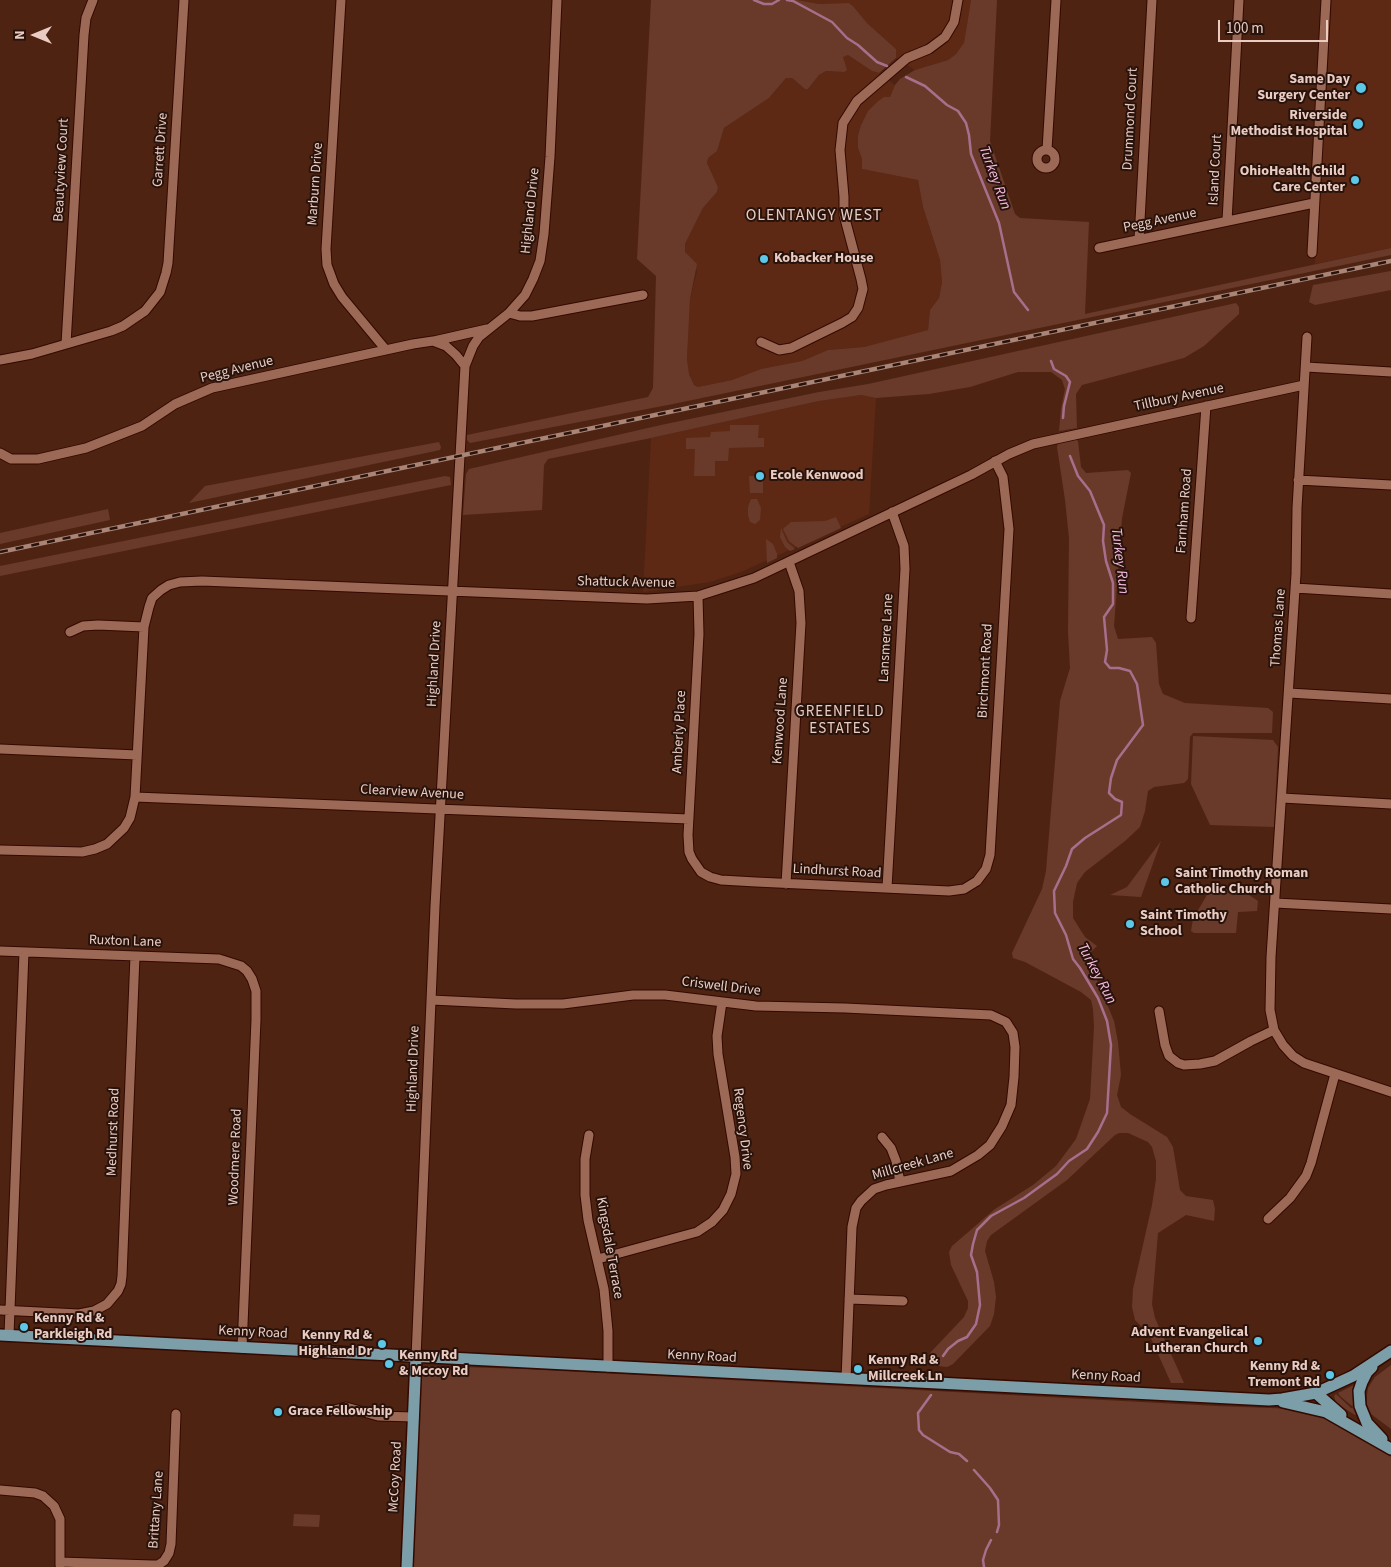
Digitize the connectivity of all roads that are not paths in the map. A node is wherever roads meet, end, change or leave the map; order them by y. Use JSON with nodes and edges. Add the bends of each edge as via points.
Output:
{"nodes":[{"id":1,"x":93,"y":0,"type":"edge"},
{"id":2,"x":184,"y":0,"type":"edge"},
{"id":3,"x":341,"y":0,"type":"edge"},
{"id":4,"x":557,"y":0,"type":"edge"},
{"id":5,"x":958,"y":0,"type":"edge"},
{"id":6,"x":1056,"y":0,"type":"edge"},
{"id":7,"x":1152,"y":0,"type":"edge"},
{"id":8,"x":1239,"y":0,"type":"edge"},
{"id":9,"x":1326,"y":0,"type":"edge"},
{"id":10,"x":1047,"y":150,"type":"dead end"},
{"id":11,"x":1314,"y":202,"type":"junction"},
{"id":12,"x":1227,"y":221,"type":"junction"},
{"id":13,"x":1139,"y":239,"type":"junction"},
{"id":14,"x":1099,"y":248,"type":"dead end"},
{"id":15,"x":1312,"y":253,"type":"dead end"},
{"id":16,"x":643,"y":295,"type":"dead end"},
{"id":17,"x":508,"y":313,"type":"junction"},
{"id":18,"x":488,"y":329,"type":"junction"},
{"id":19,"x":1307,"y":336,"type":"dead end"},
{"id":20,"x":433,"y":341,"type":"junction"},
{"id":21,"x":760,"y":342,"type":"dead end"},
{"id":22,"x":66,"y":344,"type":"junction"},
{"id":23,"x":386,"y":350,"type":"junction"},
{"id":24,"x":0,"y":360,"type":"edge"},
{"id":25,"x":465,"y":366,"type":"junction"},
{"id":26,"x":1306,"y":367,"type":"junction"},
{"id":27,"x":1391,"y":372,"type":"edge"},
{"id":28,"x":1304,"y":385,"type":"junction"},
{"id":29,"x":1206,"y":406,"type":"junction"},
{"id":30,"x":1060,"y":437,"type":"joint"},
{"id":31,"x":0,"y":453,"type":"edge"},
{"id":32,"x":995,"y":461,"type":"junction"},
{"id":33,"x":1298,"y":480,"type":"junction"},
{"id":34,"x":1391,"y":485,"type":"edge"},
{"id":35,"x":892,"y":512,"type":"junction"},
{"id":36,"x":788,"y":562,"type":"junction"},
{"id":37,"x":1295,"y":588,"type":"junction"},
{"id":38,"x":453,"y":592,"type":"junction"},
{"id":39,"x":1391,"y":594,"type":"edge"},
{"id":40,"x":698,"y":596,"type":"junction"},
{"id":41,"x":1192,"y":618,"type":"dead end"},
{"id":42,"x":144,"y":627,"type":"junction"},
{"id":43,"x":70,"y":632,"type":"dead end"},
{"id":44,"x":1288,"y":693,"type":"junction"},
{"id":45,"x":1391,"y":699,"type":"edge"},
{"id":46,"x":0,"y":749,"type":"edge"},
{"id":47,"x":137,"y":754,"type":"junction"},
{"id":48,"x":135,"y":797,"type":"junction"},
{"id":49,"x":1282,"y":798,"type":"junction"},
{"id":50,"x":1391,"y":804,"type":"edge"},
{"id":51,"x":440,"y":808,"type":"junction"},
{"id":52,"x":689,"y":819,"type":"junction"},
{"id":53,"x":0,"y":850,"type":"edge"},
{"id":54,"x":696,"y":867,"type":"joint"},
{"id":55,"x":977,"y":880,"type":"joint"},
{"id":56,"x":786,"y":884,"type":"junction"},
{"id":57,"x":887,"y":888,"type":"junction"},
{"id":58,"x":1275,"y":903,"type":"junction"},
{"id":59,"x":1391,"y":909,"type":"edge"},
{"id":60,"x":0,"y":951,"type":"edge"},
{"id":61,"x":24,"y":952,"type":"junction"},
{"id":62,"x":135,"y":956,"type":"junction"},
{"id":63,"x":247,"y":971,"type":"joint"},
{"id":64,"x":431,"y":1000,"type":"junction"},
{"id":65,"x":722,"y":1002,"type":"junction"},
{"id":66,"x":1159,"y":1011,"type":"dead end"},
{"id":67,"x":1006,"y":1022,"type":"joint"},
{"id":68,"x":1274,"y":1030,"type":"junction"},
{"id":69,"x":1336,"y":1074,"type":"junction"},
{"id":70,"x":1391,"y":1092,"type":"edge"},
{"id":71,"x":589,"y":1135,"type":"dead end"},
{"id":72,"x":882,"y":1137,"type":"dead end"},
{"id":73,"x":900,"y":1182,"type":"junction"},
{"id":74,"x":1268,"y":1220,"type":"dead end"},
{"id":75,"x":598,"y":1259,"type":"junction"},
{"id":76,"x":849,"y":1299,"type":"junction"},
{"id":77,"x":903,"y":1301,"type":"dead end"},
{"id":78,"x":0,"y":1310,"type":"edge"},
{"id":79,"x":10,"y":1310,"type":"junction"},
{"id":80,"x":5,"y":1335,"type":"edge"},
{"id":81,"x":242,"y":1348,"type":"junction"},
{"id":82,"x":1387,"y":1354,"type":"edge"},
{"id":83,"x":416,"y":1357,"type":"junction"},
{"id":84,"x":608,"y":1367,"type":"junction"},
{"id":85,"x":846,"y":1379,"type":"junction"},
{"id":86,"x":1316,"y":1392,"type":"junction"},
{"id":87,"x":1269,"y":1400,"type":"junction"},
{"id":88,"x":330,"y":1411,"type":"dead end"},
{"id":89,"x":176,"y":1414,"type":"dead end"},
{"id":90,"x":414,"y":1417,"type":"junction"},
{"id":91,"x":1391,"y":1448,"type":"edge"},
{"id":92,"x":0,"y":1490,"type":"edge"},
{"id":93,"x":60,"y":1564,"type":"edge"},
{"id":94,"x":407,"y":1567,"type":"edge"}],
"edges":[{"from":1,"to":22,"type":"street","name":"Beautyview Court","via":[[84,35]]},
{"from":2,"to":22,"type":"street","name":"Garrett Drive","via":[[168,263],[164,282],[145,312],[123,326]]},
{"from":3,"to":23,"type":"street","name":"Marburn Drive","via":[[327,265],[342,297]]},
{"from":4,"to":17,"type":"street","name":"Highland Drive","via":[[550,156],[540,261],[525,295]]},
{"from":5,"to":21,"type":"street","via":[[954,22],[945,37],[929,49],[907,58],[856,101],[844,123],[840,150],[844,215],[861,279],[858,308],[852,317],[799,345],[779,350]]},
{"from":6,"to":10,"type":"street"},
{"from":7,"to":13,"type":"street","name":"Drummond Court"},
{"from":8,"to":12,"type":"street","name":"Island Court"},
{"from":9,"to":11,"type":"street"},
{"from":11,"to":12,"type":"street","name":"Pegg Avenue"},
{"from":11,"to":15,"type":"street"},
{"from":12,"to":13,"type":"street","name":"Pegg Avenue"},
{"from":13,"to":14,"type":"street","name":"Pegg Avenue"},
{"from":16,"to":17,"type":"street","via":[[532,316]]},
{"from":17,"to":18,"type":"street","name":"Highland Drive"},
{"from":18,"to":20,"type":"street","name":"Pegg Avenue"},
{"from":18,"to":25,"type":"street","name":"Highland Drive","via":[[473,346]]},
{"from":19,"to":26,"type":"street","name":"Thomas Lane"},
{"from":20,"to":23,"type":"street","name":"Pegg Avenue"},
{"from":20,"to":25,"type":"street","via":[[446,346]]},
{"from":22,"to":24,"type":"street","name":"Garrett Drive"},
{"from":23,"to":31,"type":"street","name":"Pegg Avenue","via":[[212,388],[175,404],[142,426],[86,448],[38,459],[11,459]]},
{"from":25,"to":38,"type":"street","name":"Highland Drive"},
{"from":26,"to":27,"type":"street"},
{"from":26,"to":28,"type":"street","name":"Thomas Lane"},
{"from":28,"to":29,"type":"street","name":"Tillbury Avenue"},
{"from":28,"to":33,"type":"street","name":"Thomas Lane"},
{"from":29,"to":30,"type":"street","name":"Tillbury Avenue"},
{"from":29,"to":41,"type":"street","name":"Farnham Road"},
{"from":30,"to":32,"type":"street","name":"Shattuck Avenue","via":[[1033,444]]},
{"from":32,"to":35,"type":"street","name":"Shattuck Avenue"},
{"from":32,"to":55,"type":"street","name":"Birchmont Road","via":[[1003,477],[1009,529],[990,855],[986,869]]},
{"from":33,"to":34,"type":"street"},
{"from":33,"to":37,"type":"street","name":"Thomas Lane"},
{"from":35,"to":36,"type":"street","name":"Shattuck Avenue"},
{"from":35,"to":57,"type":"street","name":"Lansmere Lane","via":[[904,546],[905,569]]},
{"from":36,"to":40,"type":"street","name":"Shattuck Avenue","via":[[754,578]]},
{"from":36,"to":56,"type":"street","name":"Kenwood Lane","via":[[799,591],[801,623]]},
{"from":37,"to":39,"type":"street"},
{"from":37,"to":44,"type":"street","name":"Thomas Lane"},
{"from":38,"to":40,"type":"street","name":"Shattuck Avenue","via":[[647,599]]},
{"from":38,"to":42,"type":"street","name":"Shattuck Avenue","via":[[180,582],[169,585],[152,598]]},
{"from":38,"to":51,"type":"street","name":"Highland Drive"},
{"from":40,"to":52,"type":"street","name":"Amberly Place","via":[[700,634]]},
{"from":42,"to":43,"type":"street","via":[[83,626]]},
{"from":42,"to":47,"type":"street"},
{"from":44,"to":45,"type":"street"},
{"from":44,"to":49,"type":"street","name":"Thomas Lane"},
{"from":46,"to":47,"type":"street"},
{"from":47,"to":48,"type":"street"},
{"from":48,"to":51,"type":"street","name":"Clearview Avenue"},
{"from":48,"to":53,"type":"street","via":[[124,828],[107,844],[95,849],[68,852]]},
{"from":49,"to":50,"type":"street"},
{"from":49,"to":58,"type":"street","name":"Thomas Lane"},
{"from":51,"to":52,"type":"street","name":"Clearview Avenue"},
{"from":51,"to":64,"type":"street","name":"Highland Drive"},
{"from":52,"to":54,"type":"street","name":"Amberly Place","via":[[689,852]]},
{"from":54,"to":56,"type":"street","name":"Lindhurst Road","via":[[710,878]]},
{"from":55,"to":57,"type":"street","name":"Lindhurst Road","via":[[964,888],[949,891]]},
{"from":56,"to":57,"type":"street","name":"Lindhurst Road"},
{"from":58,"to":59,"type":"street"},
{"from":58,"to":68,"type":"street","name":"Thomas Lane","via":[[1269,997]]},
{"from":60,"to":61,"type":"street","name":"Ruxton Lane"},
{"from":61,"to":62,"type":"street","name":"Ruxton Lane"},
{"from":61,"to":79,"type":"street"},
{"from":62,"to":63,"type":"street","name":"Ruxton Lane","via":[[220,959]]},
{"from":62,"to":79,"type":"street","name":"Medhurst Road","via":[[122,1276],[118,1291],[107,1304],[79,1314]]},
{"from":63,"to":81,"type":"street","name":"Woodmere Road","via":[[256,990],[256,1020]]},
{"from":64,"to":65,"type":"street","name":"Criswell Drive","via":[[563,1004],[633,995],[665,995]]},
{"from":64,"to":83,"type":"street","name":"Highland Drive"},
{"from":65,"to":67,"type":"street","name":"Criswell Drive","via":[[991,1015]]},
{"from":65,"to":75,"type":"street","name":"Regency Drive","via":[[717,1036],[735,1157],[732,1194],[712,1222],[697,1232]]},
{"from":66,"to":68,"type":"street","via":[[1169,1056],[1184,1065],[1215,1061]]},
{"from":67,"to":73,"type":"street","name":"Millcreek Lane","via":[[1013,1033],[1014,1077],[1011,1105],[994,1139],[978,1156],[951,1171]]},
{"from":68,"to":69,"type":"street","via":[[1293,1056]]},
{"from":69,"to":70,"type":"street"},
{"from":69,"to":74,"type":"street","via":[[1306,1176]]},
{"from":71,"to":75,"type":"street","name":"Kingsdale Terrace","via":[[585,1195]]},
{"from":72,"to":73,"type":"street","via":[[891,1148]]},
{"from":73,"to":76,"type":"street","name":"Millcreek Lane","via":[[874,1189],[856,1208],[852,1227]]},
{"from":75,"to":84,"type":"street","name":"Kingsdale Terrace","via":[[607,1316]]},
{"from":76,"to":77,"type":"street"},
{"from":76,"to":85,"type":"street","name":"Millcreek Lane"},
{"from":78,"to":79,"type":"street"},
{"from":79,"to":80,"type":"street"},
{"from":80,"to":81,"type":"main road","name":"Kenny Road"},
{"from":81,"to":83,"type":"main road","name":"Kenny Road"},
{"from":82,"to":86,"type":"main road","name":"Kenny Road","via":[[1353,1376]]},
{"from":82,"to":91,"type":"main road","via":[[1367,1372],[1359,1391],[1360,1406],[1367,1423]]},
{"from":83,"to":84,"type":"main road","name":"Kenny Road"},
{"from":83,"to":90,"type":"main road","name":"McCoy Road"},
{"from":84,"to":85,"type":"main road","name":"Kenny Road"},
{"from":85,"to":87,"type":"main road","name":"Kenny Road"},
{"from":86,"to":87,"type":"main road","name":"Kenny Road"},
{"from":86,"to":91,"type":"main road","via":[[1342,1416]]},
{"from":87,"to":91,"type":"main road","via":[[1326,1412]]},
{"from":88,"to":90,"type":"street","via":[[346,1408],[378,1416]]},
{"from":89,"to":93,"type":"street","name":"Brittany Lane","via":[[170,1544],[164,1561],[158,1565]]},
{"from":90,"to":94,"type":"main road","name":"McCoy Road"},
{"from":92,"to":93,"type":"street","via":[[35,1493],[49,1501],[58,1512]]}]}
